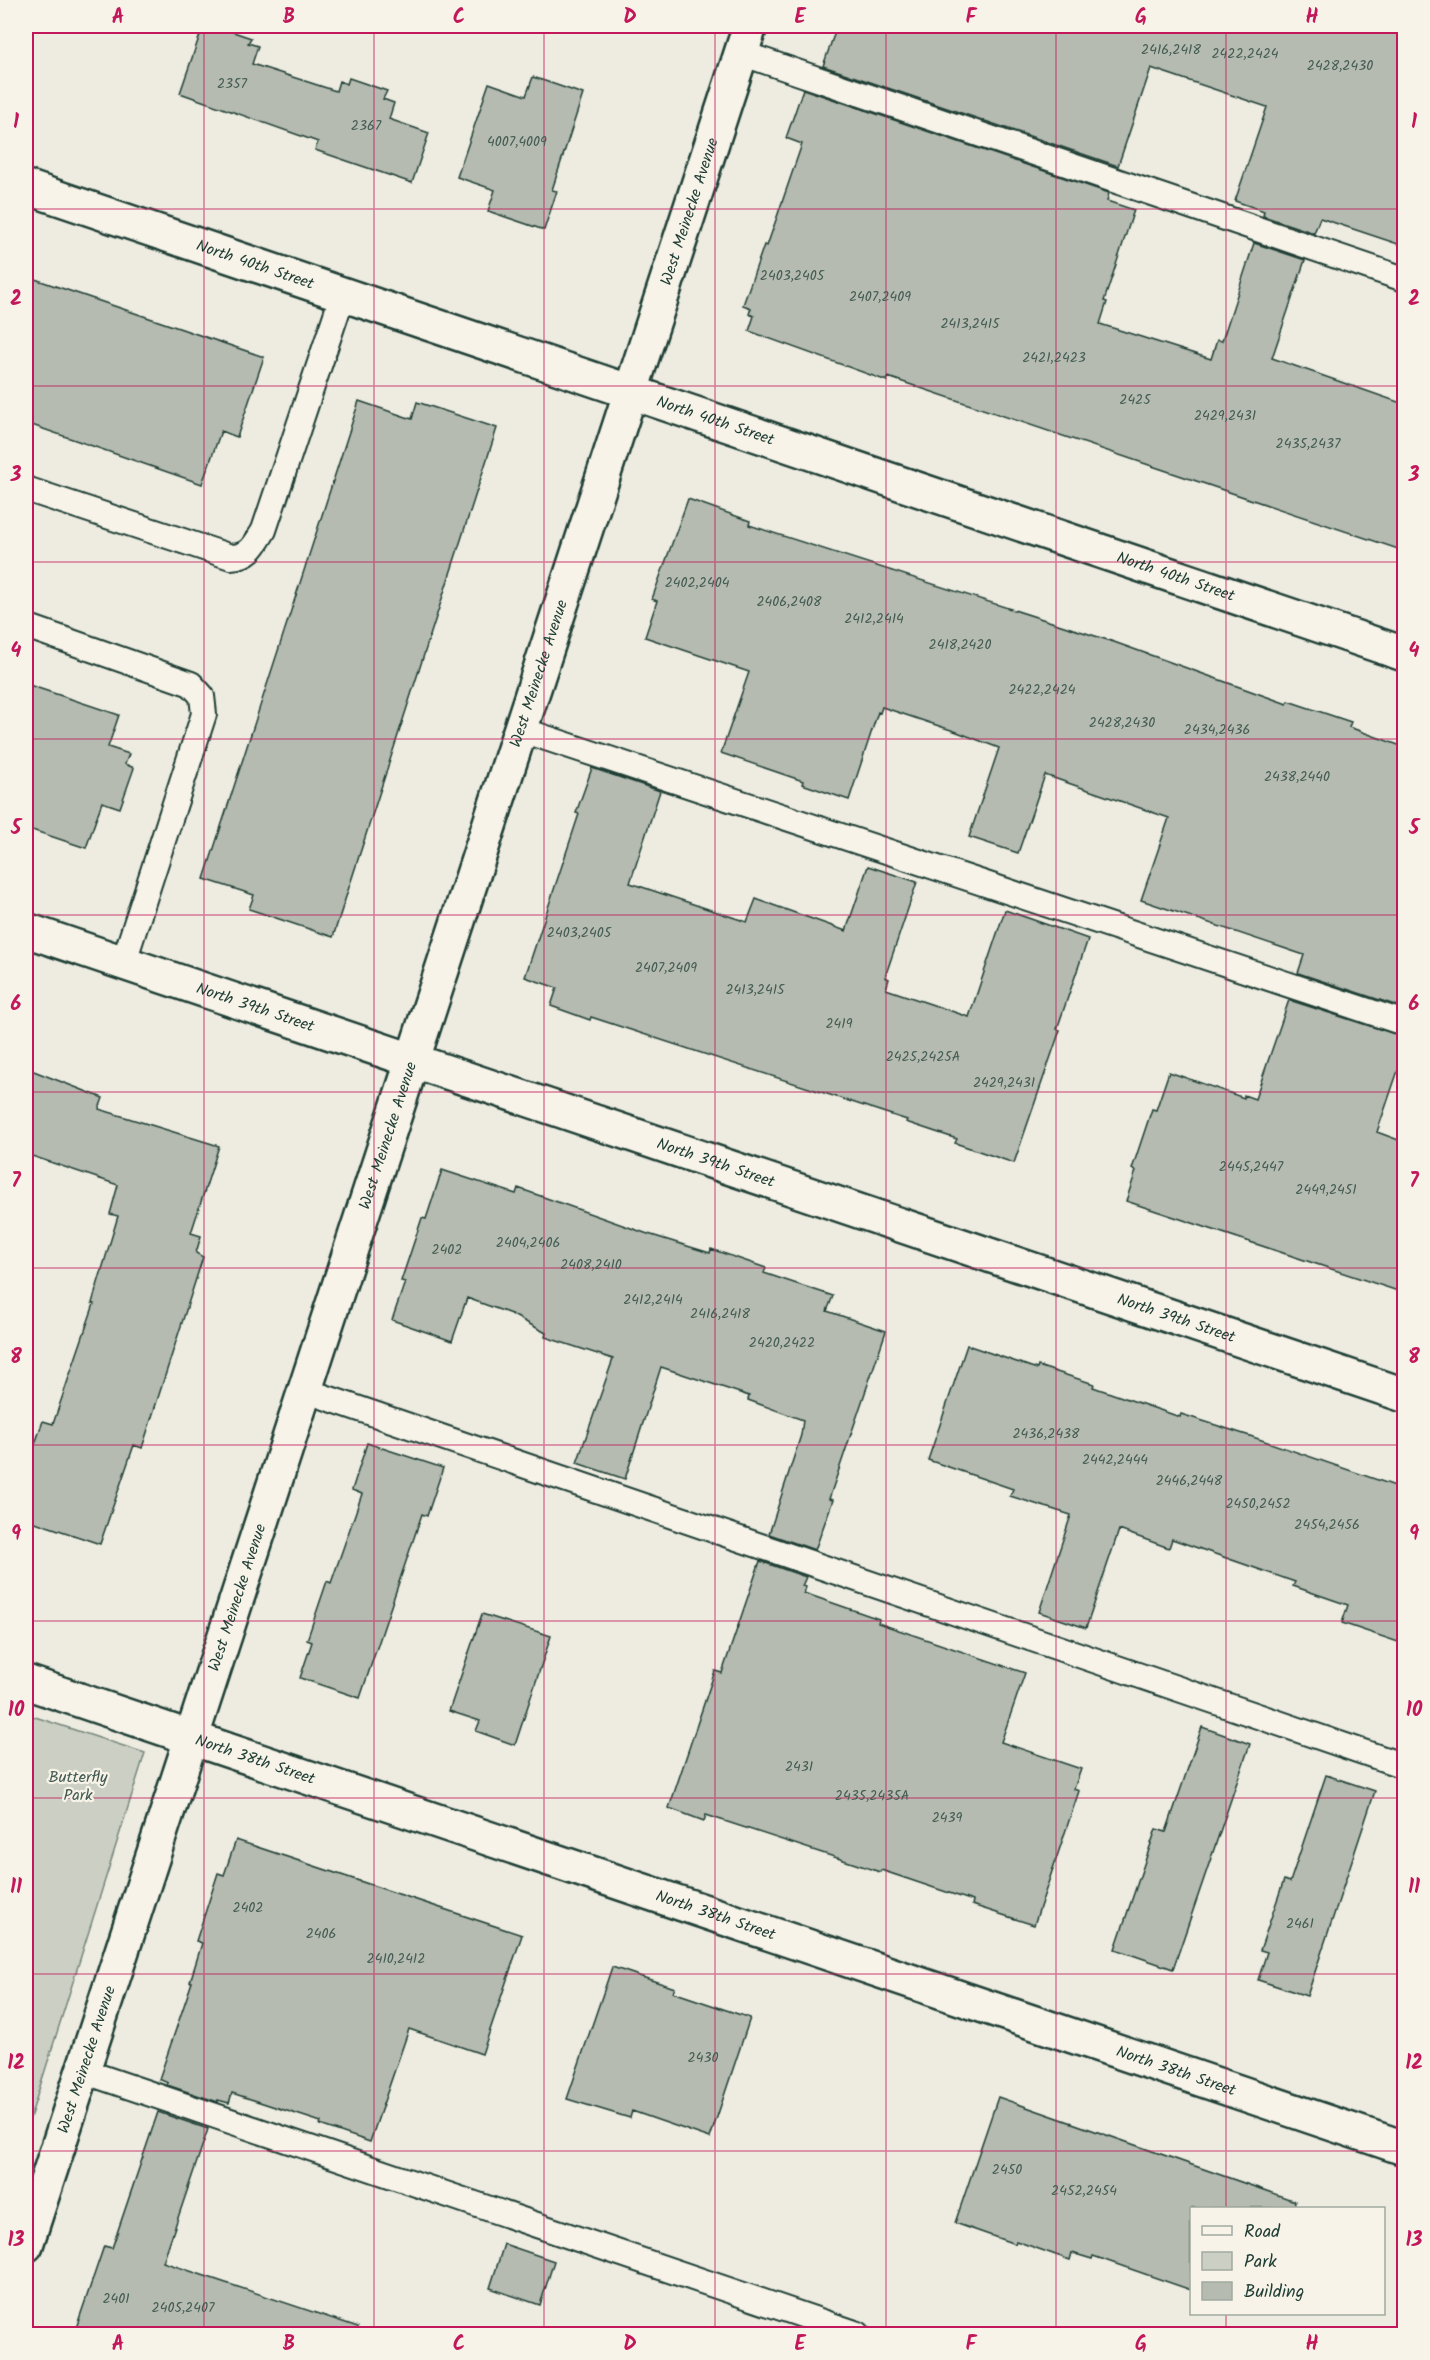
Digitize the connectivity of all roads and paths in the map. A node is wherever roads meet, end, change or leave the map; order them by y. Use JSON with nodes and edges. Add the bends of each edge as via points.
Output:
{"nodes":[{"id":1,"x":745,"y":39,"type":"edge"},
{"id":2,"x":26,"y":187,"type":"edge"},
{"id":3,"x":1404,"y":279,"type":"edge"},
{"id":4,"x":343,"y":294,"type":"junction"},
{"id":5,"x":630,"y":391,"type":"junction"},
{"id":6,"x":26,"y":489,"type":"edge"},
{"id":7,"x":26,"y":626,"type":"edge"},
{"id":8,"x":1404,"y":654,"type":"edge"},
{"id":9,"x":519,"y":729,"type":"junction"},
{"id":10,"x":26,"y":930,"type":"edge"},
{"id":11,"x":123,"y":964,"type":"junction"},
{"id":12,"x":1404,"y":1023,"type":"edge"},
{"id":13,"x":411,"y":1062,"type":"junction"},
{"id":14,"x":304,"y":1390,"type":"junction"},
{"id":15,"x":1404,"y":1395,"type":"edge"},
{"id":16,"x":26,"y":1682,"type":"edge"},
{"id":17,"x":190,"y":1737,"type":"junction"},
{"id":18,"x":1404,"y":1766,"type":"edge"},
{"id":19,"x":82,"y":2071,"type":"junction"},
{"id":20,"x":1404,"y":2148,"type":"edge"},
{"id":21,"x":26,"y":2245,"type":"edge"},
{"id":22,"x":858,"y":2334,"type":"edge"}],
"edges":[{"from":1,"to":3,"type":"lane"},
{"from":1,"to":5,"type":"street","name":"West Meinecke Avenue"},
{"from":2,"to":4,"type":"street","name":"North 40th Street"},
{"from":4,"to":5,"type":"street","name":"North 40th Street"},
{"from":4,"to":6,"type":"lane","via":[[264,530],[254,549],[231,557]]},
{"from":5,"to":8,"type":"street","name":"North 40th Street"},
{"from":5,"to":9,"type":"street","name":"West Meinecke Avenue"},
{"from":7,"to":11,"type":"lane","via":[[191,684],[202,696],[204,714]]},
{"from":9,"to":12,"type":"lane"},
{"from":9,"to":13,"type":"street","name":"West Meinecke Avenue"},
{"from":10,"to":11,"type":"street","name":"North 39th Street"},
{"from":11,"to":13,"type":"street","name":"North 39th Street"},
{"from":13,"to":14,"type":"street","name":"West Meinecke Avenue"},
{"from":13,"to":15,"type":"street","name":"North 39th Street"},
{"from":14,"to":17,"type":"street","name":"West Meinecke Avenue"},
{"from":14,"to":18,"type":"lane"},
{"from":16,"to":17,"type":"street","name":"North 38th Street"},
{"from":17,"to":19,"type":"street","name":"West Meinecke Avenue"},
{"from":17,"to":20,"type":"street","name":"North 38th Street"},
{"from":19,"to":21,"type":"street","name":"West Meinecke Avenue"},
{"from":19,"to":22,"type":"lane"}]}
